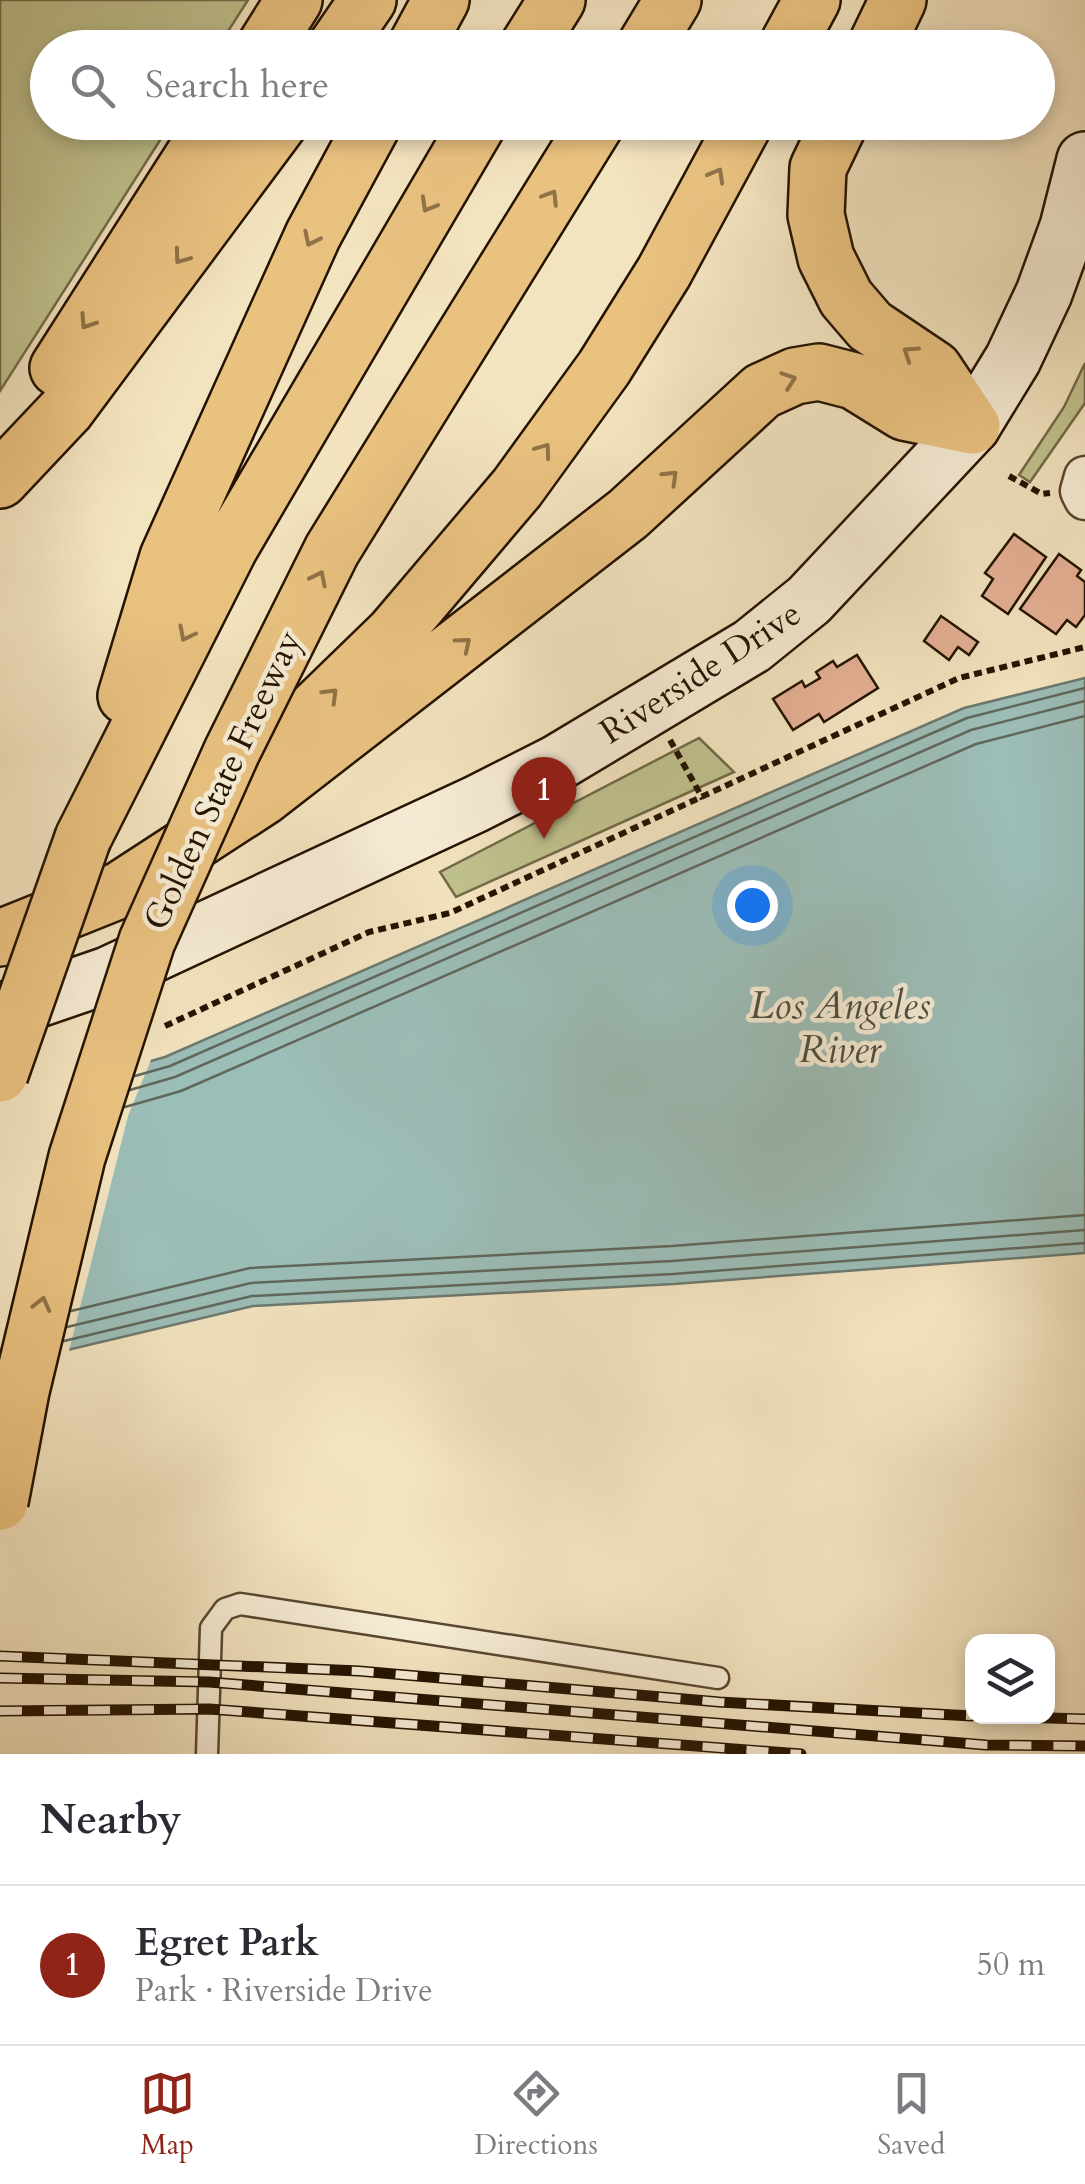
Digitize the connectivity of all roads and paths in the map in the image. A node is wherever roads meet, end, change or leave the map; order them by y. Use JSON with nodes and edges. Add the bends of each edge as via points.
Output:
{"nodes":[{"id":1,"x":294,"y":0,"type":"edge"},
{"id":2,"x":368,"y":0,"type":"edge"},
{"id":3,"x":441,"y":0,"type":"edge"},
{"id":4,"x":556,"y":0,"type":"edge"},
{"id":5,"x":673,"y":0,"type":"edge"},
{"id":6,"x":812,"y":0,"type":"edge"},
{"id":7,"x":898,"y":0,"type":"edge"},
{"id":8,"x":275,"y":30,"type":"edge"},
{"id":9,"x":347,"y":30,"type":"edge"},
{"id":10,"x":425,"y":30,"type":"edge"},
{"id":11,"x":537,"y":30,"type":"edge"},
{"id":12,"x":655,"y":30,"type":"edge"},
{"id":13,"x":796,"y":30,"type":"edge"},
{"id":14,"x":884,"y":30,"type":"edge"},
{"id":15,"x":204,"y":140,"type":"edge"},
{"id":16,"x":267,"y":140,"type":"edge"},
{"id":17,"x":364,"y":140,"type":"edge"},
{"id":18,"x":468,"y":140,"type":"edge"},
{"id":19,"x":586,"y":140,"type":"edge"},
{"id":20,"x":735,"y":140,"type":"edge"},
{"id":21,"x":831,"y":140,"type":"edge"},
{"id":22,"x":1085,"y":160,"type":"edge"},
{"id":23,"x":972,"y":426,"type":"junction"},
{"id":24,"x":0,"y":458,"type":"edge"},
{"id":25,"x":0,"y":480,"type":"edge"},
{"id":26,"x":1085,"y":647,"type":"edge"},
{"id":27,"x":653,"y":708,"type":"junction"},
{"id":28,"x":703,"y":800,"type":"junction"},
{"id":29,"x":83,"y":838,"type":"junction"},
{"id":30,"x":0,"y":938,"type":"edge"},
{"id":31,"x":0,"y":1012,"type":"edge"},
{"id":32,"x":148,"y":1034,"type":"dead end"},
{"id":33,"x":0,"y":1074,"type":"edge"},
{"id":34,"x":0,"y":1502,"type":"edge"},
{"id":35,"x":718,"y":1678,"type":"dead end"},
{"id":36,"x":207,"y":1754,"type":"edge"}],
"edges":[{"from":1,"to":8,"type":"highway"},
{"from":2,"to":9,"type":"highway"},
{"from":3,"to":10,"type":"highway"},
{"from":4,"to":11,"type":"highway"},
{"from":5,"to":12,"type":"highway"},
{"from":6,"to":13,"type":"highway"},
{"from":7,"to":14,"type":"highway"},
{"from":15,"to":24,"type":"highway","one_way":true},
{"from":16,"to":25,"type":"highway","one_way":true,"via":[[76,397]]},
{"from":17,"to":29,"type":"highway","one_way":true,"via":[[313,235],[168,557]]},
{"from":18,"to":29,"type":"highway","one_way":true,"via":[[230,547]]},
{"from":34,"to":19,"type":"highway","name":"Golden State Freeway","one_way":true,"bridge":true,"via":[[77,1156],[146,942],[332,550]]},
{"from":30,"to":20,"type":"highway","one_way":true,"via":[[135,864],[274,750],[394,633],[518,488],[604,368]]},
{"from":23,"to":21,"type":"highway","one_way":true,"via":[[934,369],[870,326],[826,258],[816,216],[818,168]]},
{"from":22,"to":23,"type":"main road","name":"Riverside Drive","via":[[1044,294]]},
{"from":23,"to":27,"type":"main road","name":"Riverside Drive","via":[[809,600],[752,646]]},
{"from":30,"to":23,"type":"highway","one_way":true,"via":[[120,890],[263,797],[628,514],[762,391],[819,372],[854,381],[904,412]]},
{"from":26,"to":28,"type":"path","via":[[959,678]]},
{"from":27,"to":28,"type":"path"},
{"from":27,"to":31,"type":"main road","name":"Riverside Drive","via":[[525,780],[270,904],[108,975]]},
{"from":28,"to":32,"type":"path","via":[[450,913],[369,932]]},
{"from":29,"to":33,"type":"highway","bridge":true},
{"from":35,"to":36,"type":"lane","via":[[240,1604],[225,1609],[211,1628]]}]}
